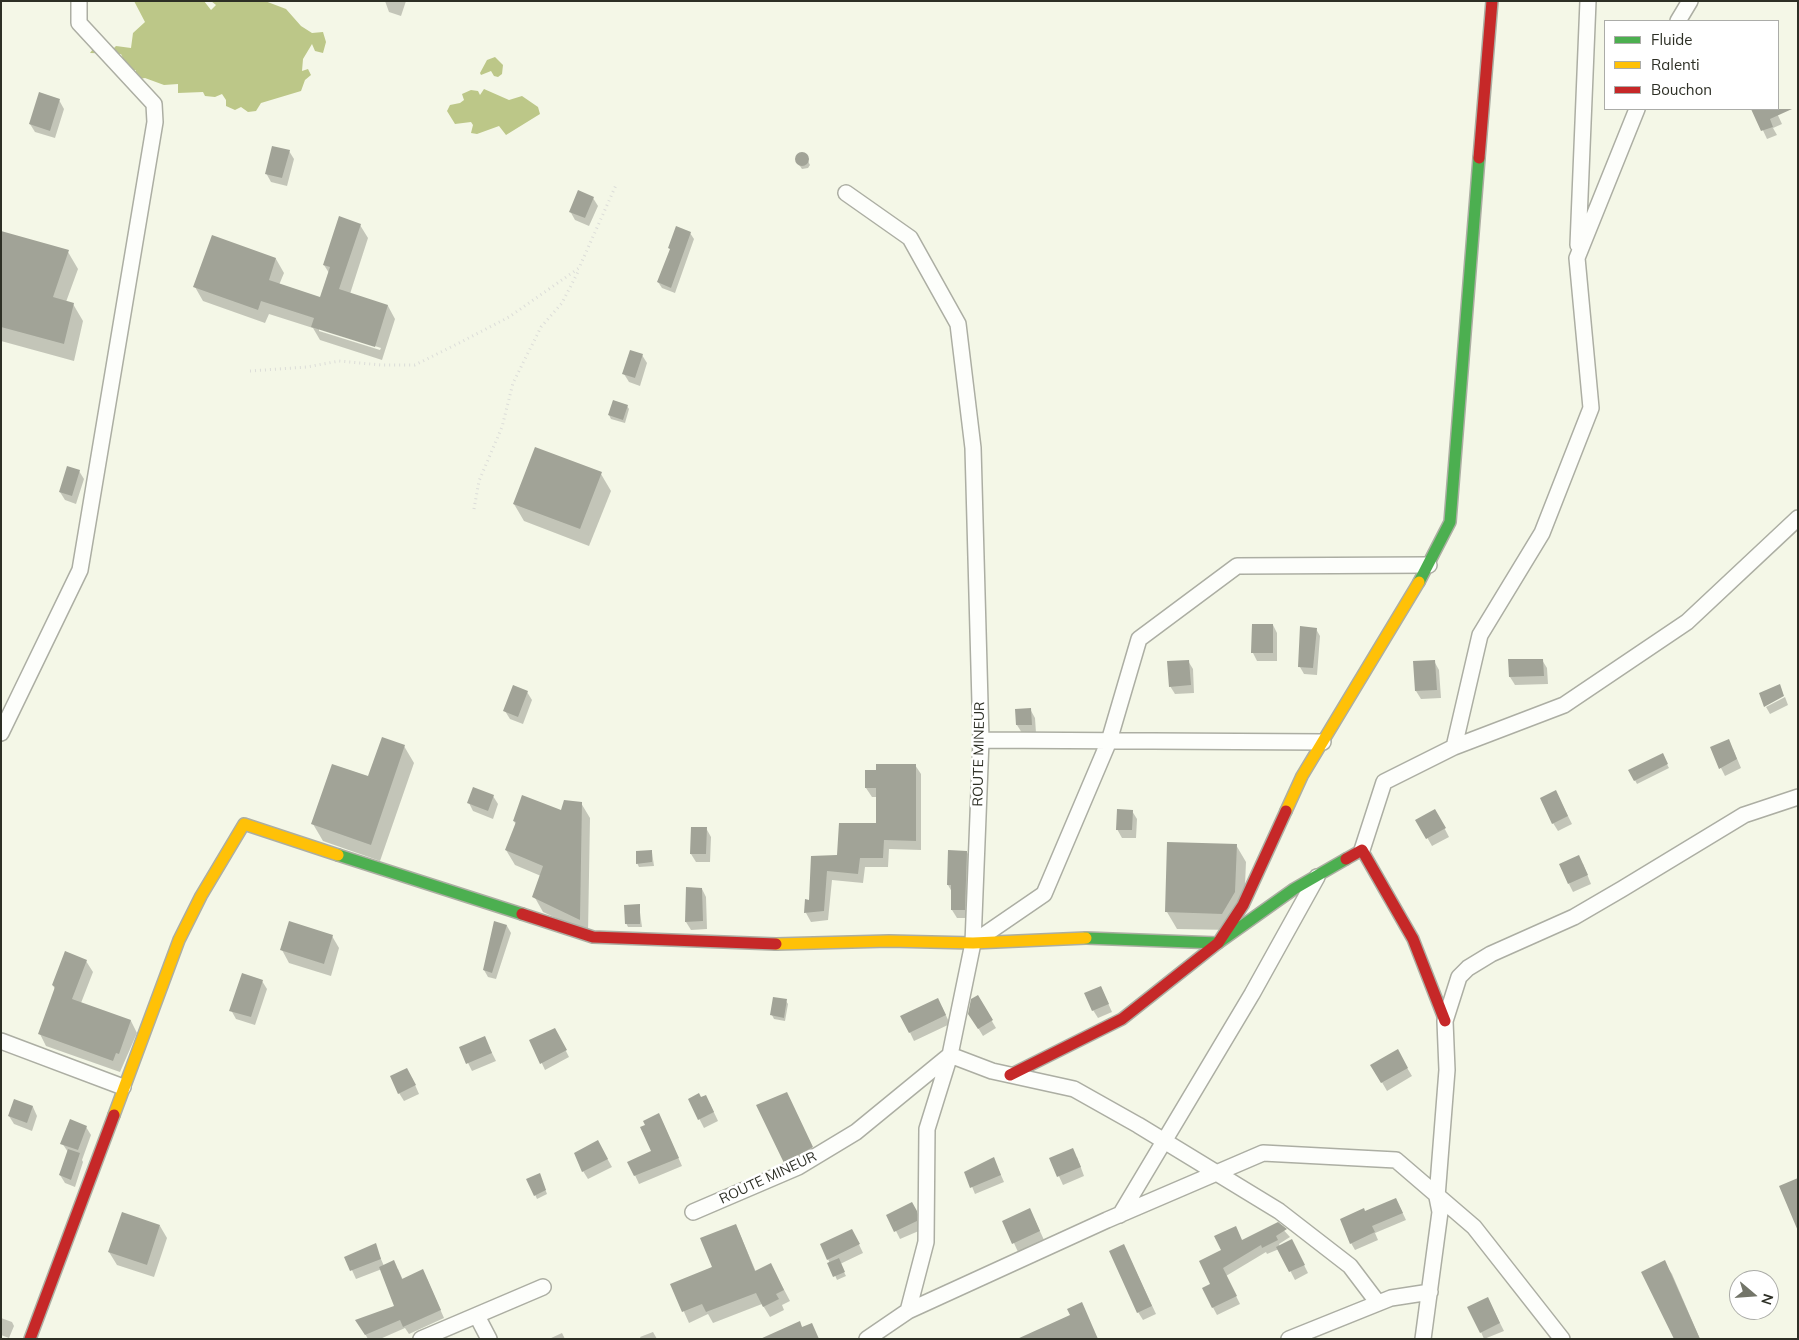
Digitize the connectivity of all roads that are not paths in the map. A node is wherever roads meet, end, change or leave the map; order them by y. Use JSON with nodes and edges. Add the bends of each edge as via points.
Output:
{"nodes":[{"id":1,"x":79,"y":1,"type":"edge"},
{"id":2,"x":1492,"y":1,"type":"edge"},
{"id":3,"x":1588,"y":1,"type":"edge"},
{"id":4,"x":1690,"y":1,"type":"edge"},
{"id":5,"x":1679,"y":20,"type":"edge"},
{"id":6,"x":1637,"y":110,"type":"edge"},
{"id":7,"x":846,"y":193,"type":"dead end"},
{"id":8,"x":1577,"y":258,"type":"junction"},
{"id":9,"x":1798,"y":518,"type":"edge"},
{"id":10,"x":1429,"y":565,"type":"junction"},
{"id":11,"x":1,"y":733,"type":"edge"},
{"id":12,"x":981,"y":740,"type":"junction"},
{"id":13,"x":1109,"y":741,"type":"junction"},
{"id":14,"x":1323,"y":742,"type":"junction"},
{"id":15,"x":1454,"y":748,"type":"junction"},
{"id":16,"x":1798,"y":797,"type":"edge"},
{"id":17,"x":1362,"y":850,"type":"junction"},
{"id":18,"x":1317,"y":876,"type":"junction"},
{"id":19,"x":973,"y":943,"type":"junction"},
{"id":20,"x":1218,"y":943,"type":"junction"},
{"id":21,"x":1445,"y":1021,"type":"junction"},
{"id":22,"x":1,"y":1041,"type":"edge"},
{"id":23,"x":950,"y":1055,"type":"junction"},
{"id":24,"x":1010,"y":1075,"type":"junction"},
{"id":25,"x":123,"y":1087,"type":"junction"},
{"id":26,"x":1164,"y":1142,"type":"junction"},
{"id":27,"x":1218,"y":1172,"type":"junction"},
{"id":28,"x":1437,"y":1197,"type":"junction"},
{"id":29,"x":693,"y":1212,"type":"dead end"},
{"id":30,"x":1120,"y":1215,"type":"junction"},
{"id":31,"x":543,"y":1287,"type":"dead end"},
{"id":32,"x":1430,"y":1292,"type":"junction"},
{"id":33,"x":1378,"y":1303,"type":"junction"},
{"id":34,"x":908,"y":1311,"type":"junction"},
{"id":35,"x":477,"y":1316,"type":"junction"},
{"id":36,"x":30,"y":1339,"type":"edge"},
{"id":37,"x":421,"y":1339,"type":"edge"},
{"id":38,"x":489,"y":1339,"type":"edge"},
{"id":39,"x":867,"y":1339,"type":"edge"},
{"id":40,"x":1289,"y":1339,"type":"edge"},
{"id":41,"x":1423,"y":1339,"type":"edge"},
{"id":42,"x":1562,"y":1339,"type":"edge"}],
"edges":[{"from":1,"to":11,"type":"street","via":[[79,23],[154,104],[155,122],[80,570]]},
{"from":2,"to":10,"type":"street","via":[[1450,522]]},
{"from":3,"to":8,"type":"street"},
{"from":4,"to":5,"type":"street"},
{"from":6,"to":8,"type":"street"},
{"from":7,"to":12,"type":"street","name":"ROUTE MINEUR","via":[[910,238],[958,324],[973,448]]},
{"from":8,"to":15,"type":"street","via":[[1591,408],[1542,533],[1480,635]]},
{"from":9,"to":15,"type":"street","via":[[1687,622],[1564,705]]},
{"from":10,"to":13,"type":"street","via":[[1237,566],[1139,638]]},
{"from":10,"to":14,"type":"street"},
{"from":12,"to":13,"type":"street"},
{"from":12,"to":19,"type":"street","name":"ROUTE MINEUR"},
{"from":13,"to":14,"type":"street"},
{"from":13,"to":19,"type":"street","via":[[1044,894]]},
{"from":14,"to":20,"type":"street","via":[[1302,776],[1243,905]]},
{"from":15,"to":17,"type":"street","via":[[1384,782]]},
{"from":16,"to":21,"type":"street","via":[[1744,815],[1574,916],[1468,968],[1459,977]]},
{"from":17,"to":18,"type":"street"},
{"from":17,"to":21,"type":"street","via":[[1413,939]]},
{"from":18,"to":20,"type":"street"},
{"from":18,"to":26,"type":"street"},
{"from":19,"to":20,"type":"street","via":[[1066,937]]},
{"from":19,"to":23,"type":"street","name":"ROUTE MINEUR"},
{"from":19,"to":25,"type":"street","via":[[889,941],[790,945],[593,937],[244,824],[200,896],[179,940]]},
{"from":20,"to":24,"type":"street","via":[[1122,1019]]},
{"from":21,"to":28,"type":"street","via":[[1447,1070]]},
{"from":22,"to":25,"type":"street"},
{"from":23,"to":24,"type":"street"},
{"from":23,"to":29,"type":"street","name":"ROUTE MINEUR","via":[[848,1137],[798,1167]]},
{"from":23,"to":34,"type":"street","via":[[927,1129],[926,1242]]},
{"from":24,"to":26,"type":"street","via":[[1074,1088]]},
{"from":25,"to":36,"type":"street"},
{"from":26,"to":27,"type":"street"},
{"from":26,"to":30,"type":"street"},
{"from":27,"to":28,"type":"street","via":[[1263,1153],[1396,1160]]},
{"from":27,"to":30,"type":"street"},
{"from":27,"to":33,"type":"street","via":[[1279,1211],[1350,1266]]},
{"from":28,"to":32,"type":"street","via":[[1440,1212]]},
{"from":28,"to":42,"type":"street","via":[[1474,1228]]},
{"from":30,"to":34,"type":"street"},
{"from":31,"to":35,"type":"street"},
{"from":32,"to":33,"type":"street"},
{"from":32,"to":41,"type":"street"},
{"from":33,"to":40,"type":"street"},
{"from":34,"to":39,"type":"street"},
{"from":35,"to":37,"type":"street"},
{"from":35,"to":38,"type":"street"}]}
